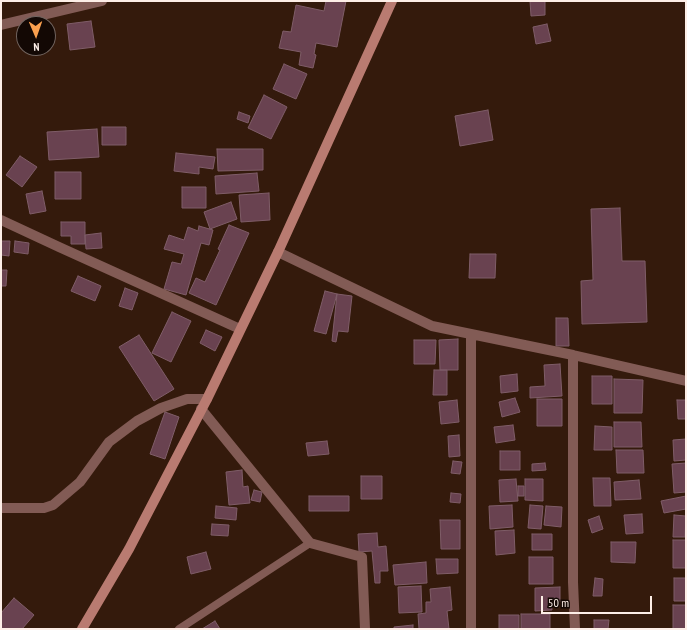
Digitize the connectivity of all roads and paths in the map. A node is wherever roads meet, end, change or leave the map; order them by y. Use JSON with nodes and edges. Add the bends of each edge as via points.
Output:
{"nodes":[{"id":1,"x":102,"y":1,"type":"edge"},
{"id":2,"x":392,"y":1,"type":"edge"},
{"id":3,"x":1,"y":25,"type":"edge"},
{"id":4,"x":1,"y":220,"type":"edge"},
{"id":5,"x":278,"y":252,"type":"junction"},
{"id":6,"x":240,"y":329,"type":"junction"},
{"id":7,"x":471,"y":334,"type":"junction"},
{"id":8,"x":573,"y":355,"type":"junction"},
{"id":9,"x":686,"y":381,"type":"edge"},
{"id":10,"x":207,"y":399,"type":"junction"},
{"id":11,"x":201,"y":408,"type":"junction"},
{"id":12,"x":1,"y":508,"type":"edge"},
{"id":13,"x":310,"y":543,"type":"junction"},
{"id":14,"x":82,"y":629,"type":"edge"},
{"id":15,"x":179,"y":629,"type":"edge"},
{"id":16,"x":365,"y":629,"type":"edge"},
{"id":17,"x":471,"y":629,"type":"edge"},
{"id":18,"x":575,"y":629,"type":"edge"}],
"edges":[{"from":1,"to":3,"type":"street"},
{"from":2,"to":5,"type":"main road"},
{"from":4,"to":6,"type":"street"},
{"from":5,"to":6,"type":"main road"},
{"from":5,"to":7,"type":"street","via":[[432,326]]},
{"from":6,"to":10,"type":"main road"},
{"from":7,"to":8,"type":"street"},
{"from":7,"to":17,"type":"street"},
{"from":8,"to":9,"type":"street"},
{"from":8,"to":18,"type":"street"},
{"from":10,"to":11,"type":"main road"},
{"from":10,"to":12,"type":"street","via":[[187,399],[161,408],[137,421],[109,442],[80,482],[53,505],[44,508]]},
{"from":11,"to":13,"type":"street"},
{"from":11,"to":14,"type":"main road","via":[[129,549]]},
{"from":13,"to":15,"type":"lane"},
{"from":13,"to":16,"type":"street","via":[[362,557]]}]}
